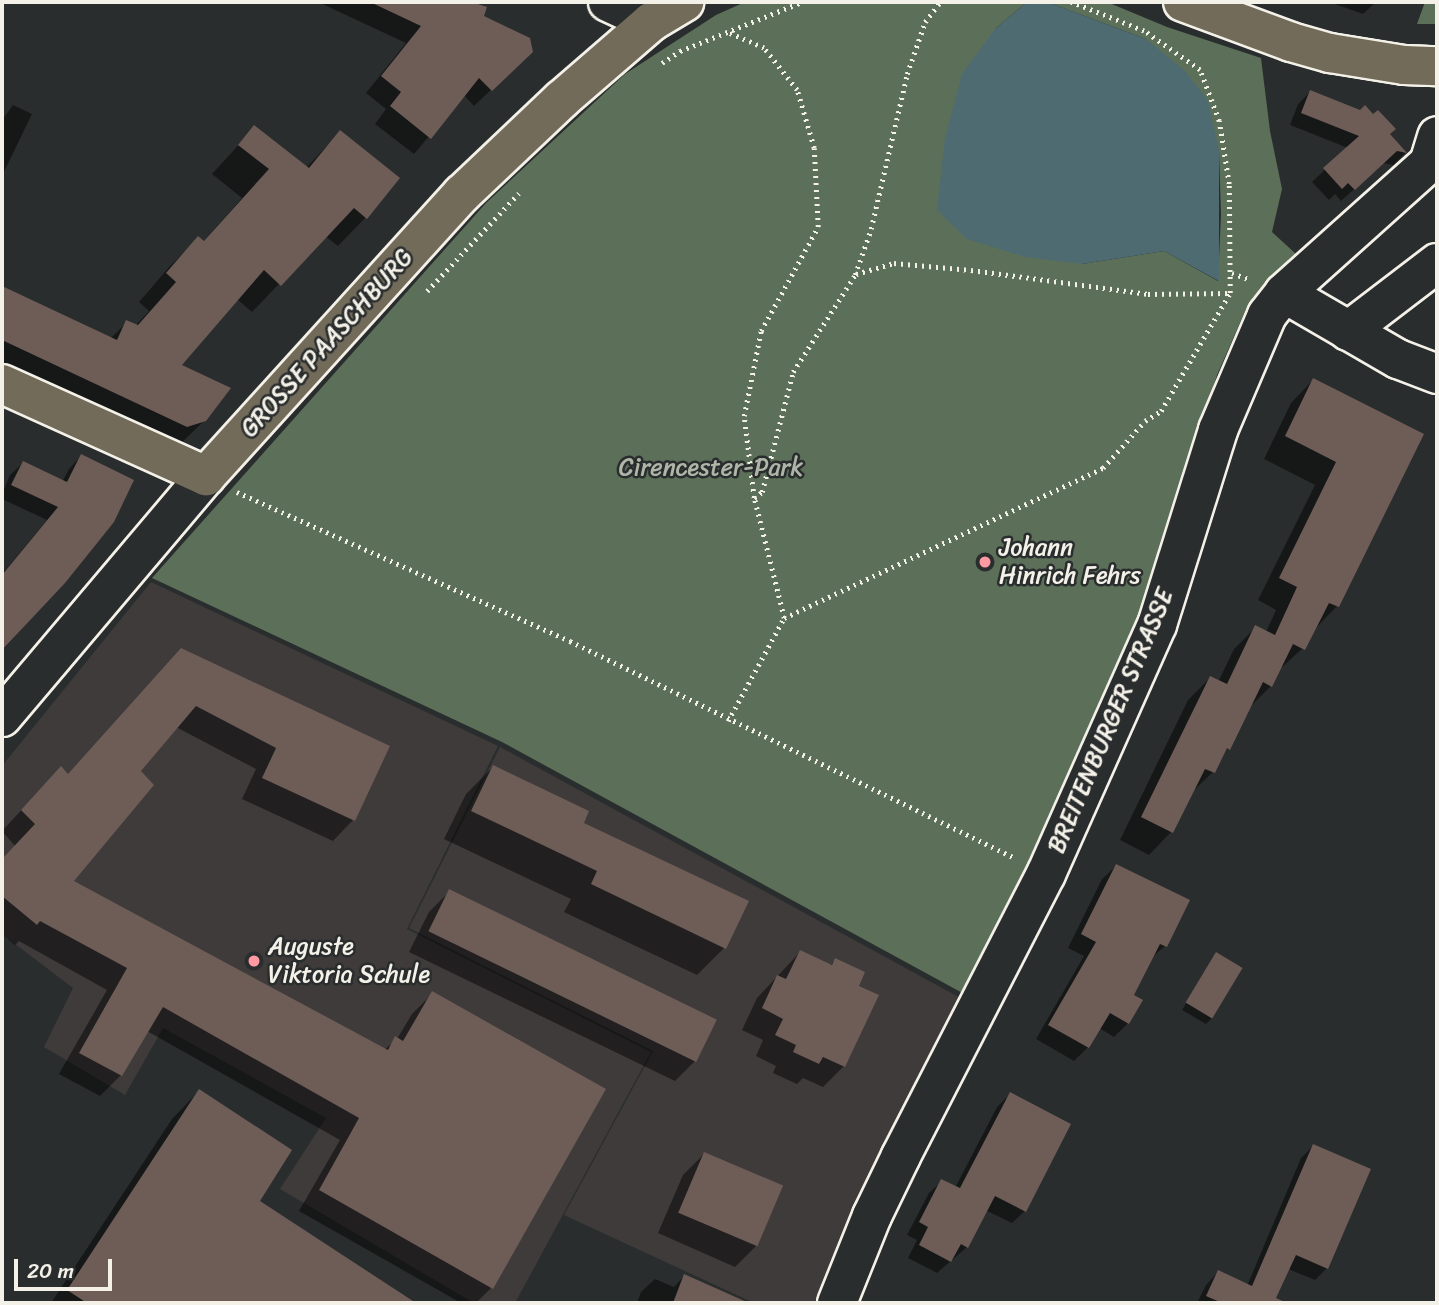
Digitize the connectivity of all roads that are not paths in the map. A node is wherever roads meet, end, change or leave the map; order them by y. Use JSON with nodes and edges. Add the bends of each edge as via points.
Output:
{"nodes":[{"id":1,"x":608,"y":2,"type":"edge"},
{"id":2,"x":684,"y":2,"type":"edge"},
{"id":3,"x":1183,"y":2,"type":"edge"},
{"id":4,"x":651,"y":22,"type":"junction"},
{"id":5,"x":1437,"y":66,"type":"edge"},
{"id":6,"x":1437,"y":136,"type":"edge"},
{"id":7,"x":1437,"y":263,"type":"edge"},
{"id":8,"x":1284,"y":293,"type":"junction"},
{"id":9,"x":1348,"y":331,"type":"junction"},
{"id":10,"x":1437,"y":374,"type":"edge"},
{"id":11,"x":2,"y":384,"type":"edge"},
{"id":12,"x":206,"y":476,"type":"junction"},
{"id":13,"x":2,"y":717,"type":"edge"},
{"id":14,"x":837,"y":1303,"type":"edge"}],
"edges":[{"from":1,"to":4,"type":"street"},
{"from":2,"to":4,"type":"main road","name":"GROSSE PAASCHBURG"},
{"from":3,"to":5,"type":"main road","via":[[1330,53]]},
{"from":4,"to":12,"type":"main road","name":"GROSSE PAASCHBURG","via":[[462,194]]},
{"from":6,"to":8,"type":"street","name":"BREITENBURGER STRASSE","via":[[1429,163]]},
{"from":7,"to":9,"type":"street"},
{"from":8,"to":9,"type":"street"},
{"from":8,"to":14,"type":"street","name":"BREITENBURGER STRASSE","via":[[1267,315],[1218,430],[1157,625],[1046,874],[877,1204]]},
{"from":9,"to":10,"type":"street"},
{"from":11,"to":12,"type":"main road"},
{"from":12,"to":13,"type":"street","name":"GROSSE PAASCHBURG"}]}
